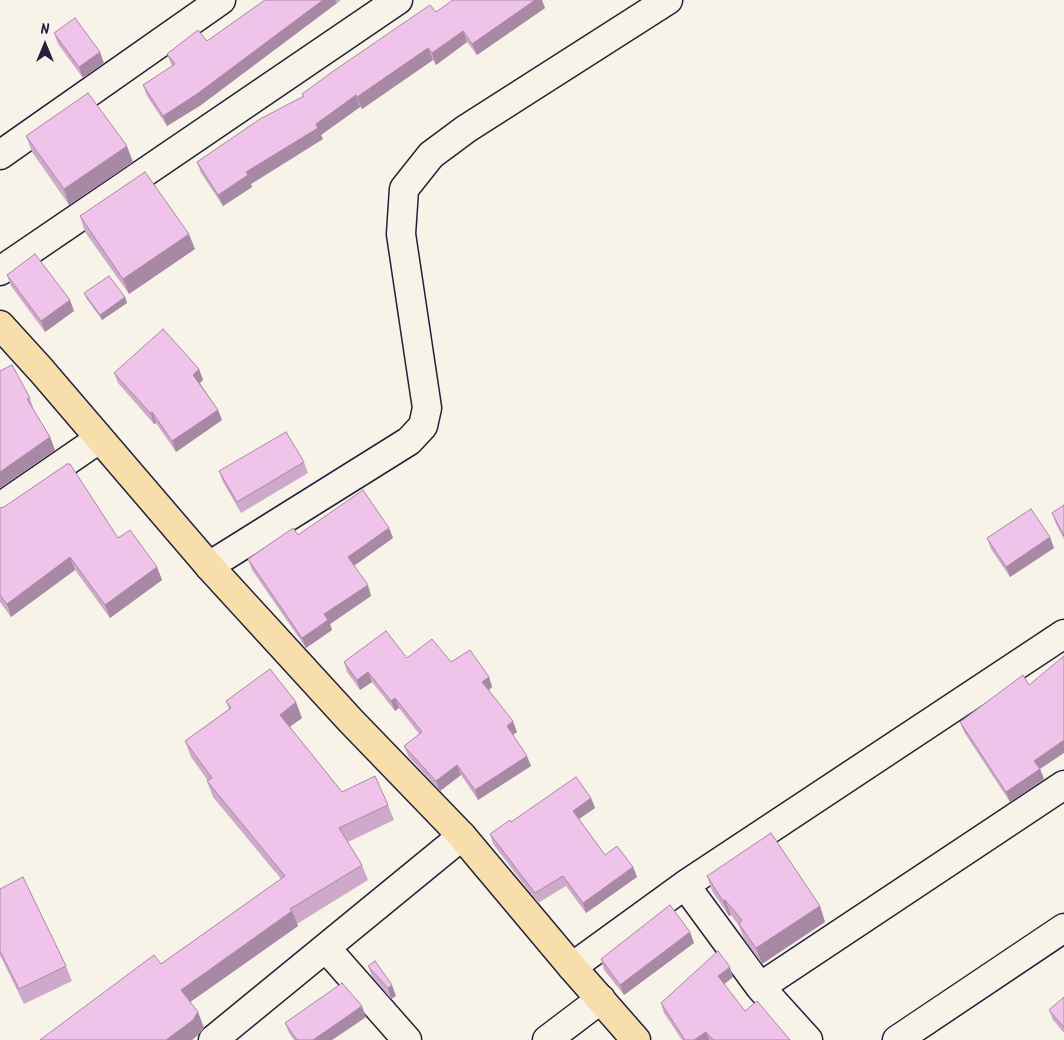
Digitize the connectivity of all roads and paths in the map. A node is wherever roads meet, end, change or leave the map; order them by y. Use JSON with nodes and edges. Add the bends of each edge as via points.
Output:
{"nodes":[{"id":1,"x":220,"y":0,"type":"edge"},
{"id":2,"x":398,"y":0,"type":"edge"},
{"id":3,"x":668,"y":0,"type":"edge"},
{"id":4,"x":0,"y":155,"type":"edge"},
{"id":5,"x":0,"y":271,"type":"edge"},
{"id":6,"x":0,"y":325,"type":"edge"},
{"id":7,"x":99,"y":439,"type":"junction"},
{"id":8,"x":0,"y":507,"type":"edge"},
{"id":9,"x":209,"y":566,"type":"junction"},
{"id":10,"x":1064,"y":634,"type":"edge"},
{"id":11,"x":1064,"y":785,"type":"edge"},
{"id":12,"x":462,"y":836,"type":"junction"},
{"id":13,"x":685,"y":885,"type":"junction"},
{"id":14,"x":1064,"y":928,"type":"edge"},
{"id":15,"x":326,"y":948,"type":"junction"},
{"id":16,"x":572,"y":967,"type":"junction"},
{"id":17,"x":760,"y":987,"type":"junction"},
{"id":18,"x":601,"y":999,"type":"junction"},
{"id":19,"x":214,"y":1040,"type":"edge"},
{"id":20,"x":407,"y":1040,"type":"edge"},
{"id":21,"x":547,"y":1040,"type":"edge"},
{"id":22,"x":636,"y":1040,"type":"edge"},
{"id":23,"x":808,"y":1040,"type":"edge"},
{"id":24,"x":897,"y":1040,"type":"edge"}],
"edges":[{"from":1,"to":4,"type":"street"},
{"from":2,"to":5,"type":"street"},
{"from":3,"to":9,"type":"street","via":[[466,129],[431,156],[409,182],[404,189],[401,234],[427,408],[423,426],[409,440]]},
{"from":6,"to":7,"type":"main road"},
{"from":7,"to":8,"type":"street"},
{"from":7,"to":9,"type":"main road"},
{"from":9,"to":12,"type":"main road"},
{"from":10,"to":13,"type":"street"},
{"from":11,"to":17,"type":"street"},
{"from":12,"to":15,"type":"street"},
{"from":12,"to":16,"type":"main road"},
{"from":13,"to":16,"type":"street"},
{"from":13,"to":17,"type":"street"},
{"from":14,"to":24,"type":"street"},
{"from":15,"to":19,"type":"street"},
{"from":15,"to":20,"type":"street"},
{"from":16,"to":18,"type":"main road"},
{"from":17,"to":23,"type":"street"},
{"from":18,"to":21,"type":"street"},
{"from":18,"to":22,"type":"main road"}]}
